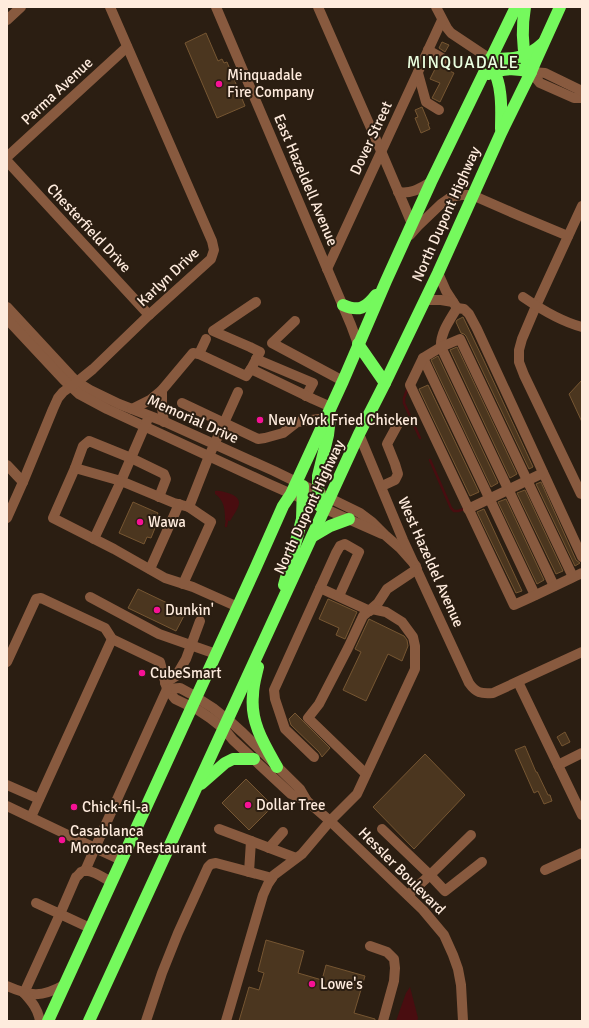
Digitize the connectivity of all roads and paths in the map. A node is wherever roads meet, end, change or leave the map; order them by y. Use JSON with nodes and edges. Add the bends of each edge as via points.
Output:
{"nodes":[{"id":1,"x":21,"y":7,"type":"edge"},
{"id":2,"x":110,"y":7,"type":"edge"},
{"id":3,"x":216,"y":7,"type":"edge"},
{"id":4,"x":318,"y":7,"type":"edge"},
{"id":5,"x":436,"y":7,"type":"edge"},
{"id":6,"x":516,"y":7,"type":"edge"},
{"id":7,"x":525,"y":7,"type":"edge"},
{"id":8,"x":560,"y":7,"type":"edge"},
{"id":9,"x":7,"y":20,"type":"edge"},
{"id":10,"x":442,"y":20,"type":"junction"},
{"id":11,"x":544,"y":42,"type":"junction"},
{"id":12,"x":127,"y":47,"type":"junction"},
{"id":13,"x":428,"y":50,"type":"junction"},
{"id":14,"x":525,"y":55,"type":"junction"},
{"id":15,"x":444,"y":59,"type":"dead end"},
{"id":16,"x":490,"y":59,"type":"junction"},
{"id":17,"x":495,"y":71,"type":"junction"},
{"id":18,"x":531,"y":72,"type":"junction"},
{"id":19,"x":418,"y":73,"type":"junction"},
{"id":20,"x":482,"y":76,"type":"junction"},
{"id":21,"x":582,"y":91,"type":"edge"},
{"id":22,"x":582,"y":98,"type":"edge"},
{"id":23,"x":439,"y":110,"type":"dead end"},
{"id":24,"x":501,"y":132,"type":"junction"},
{"id":25,"x":381,"y":151,"type":"junction"},
{"id":26,"x":7,"y":157,"type":"edge"},
{"id":27,"x":7,"y":161,"type":"edge"},
{"id":28,"x":431,"y":182,"type":"junction"},
{"id":29,"x":398,"y":192,"type":"junction"},
{"id":30,"x":472,"y":195,"type":"junction"},
{"id":31,"x":582,"y":206,"type":"edge"},
{"id":32,"x":412,"y":224,"type":"junction"},
{"id":33,"x":568,"y":236,"type":"junction"},
{"id":34,"x":402,"y":246,"type":"junction"},
{"id":35,"x":327,"y":268,"type":"junction"},
{"id":36,"x":438,"y":273,"type":"junction"},
{"id":37,"x":386,"y":281,"type":"junction"},
{"id":38,"x":523,"y":297,"type":"dead end"},
{"id":39,"x":425,"y":300,"type":"junction"},
{"id":40,"x":256,"y":302,"type":"dead end"},
{"id":41,"x":455,"y":305,"type":"junction"},
{"id":42,"x":343,"y":306,"type":"junction"},
{"id":43,"x":536,"y":306,"type":"junction"},
{"id":44,"x":7,"y":307,"type":"edge"},
{"id":45,"x":149,"y":315,"type":"junction"},
{"id":46,"x":7,"y":319,"type":"edge"},
{"id":47,"x":295,"y":321,"type":"dead end"},
{"id":48,"x":582,"y":327,"type":"edge"},
{"id":49,"x":206,"y":339,"type":"dead end"},
{"id":50,"x":358,"y":344,"type":"junction"},
{"id":51,"x":440,"y":347,"type":"junction"},
{"id":52,"x":199,"y":354,"type":"junction"},
{"id":53,"x":422,"y":358,"type":"junction"},
{"id":54,"x":256,"y":359,"type":"junction"},
{"id":55,"x":251,"y":369,"type":"junction"},
{"id":56,"x":343,"y":381,"type":"junction"},
{"id":57,"x":385,"y":383,"type":"junction"},
{"id":58,"x":74,"y":384,"type":"junction"},
{"id":59,"x":162,"y":390,"type":"junction"},
{"id":60,"x":238,"y":392,"type":"dead end"},
{"id":61,"x":306,"y":396,"type":"junction"},
{"id":62,"x":182,"y":403,"type":"dead end"},
{"id":63,"x":132,"y":409,"type":"junction"},
{"id":64,"x":328,"y":412,"type":"junction"},
{"id":65,"x":150,"y":415,"type":"junction"},
{"id":66,"x":164,"y":422,"type":"junction"},
{"id":67,"x":399,"y":422,"type":"dead end"},
{"id":68,"x":224,"y":423,"type":"junction"},
{"id":69,"x":144,"y":426,"type":"junction"},
{"id":70,"x":359,"y":434,"type":"junction"},
{"id":71,"x":215,"y":445,"type":"junction"},
{"id":72,"x":210,"y":456,"type":"junction"},
{"id":73,"x":131,"y":458,"type":"junction"},
{"id":74,"x":7,"y":465,"type":"edge"},
{"id":75,"x":75,"y":468,"type":"junction"},
{"id":76,"x":543,"y":472,"type":"junction"},
{"id":77,"x":527,"y":480,"type":"junction"},
{"id":78,"x":121,"y":481,"type":"junction"},
{"id":79,"x":24,"y":482,"type":"junction"},
{"id":80,"x":299,"y":484,"type":"junction"},
{"id":81,"x":382,"y":486,"type":"junction"},
{"id":82,"x":508,"y":490,"type":"junction"},
{"id":83,"x":291,"y":494,"type":"junction"},
{"id":84,"x":582,"y":494,"type":"edge"},
{"id":85,"x":159,"y":497,"type":"junction"},
{"id":86,"x":489,"y":498,"type":"junction"},
{"id":87,"x":303,"y":499,"type":"junction"},
{"id":88,"x":324,"y":502,"type":"junction"},
{"id":89,"x":184,"y":506,"type":"junction"},
{"id":90,"x":468,"y":509,"type":"junction"},
{"id":91,"x":7,"y":518,"type":"edge"},
{"id":92,"x":349,"y":519,"type":"junction"},
{"id":93,"x":313,"y":536,"type":"junction"},
{"id":94,"x":385,"y":536,"type":"junction"},
{"id":95,"x":94,"y":539,"type":"junction"},
{"id":96,"x":582,"y":556,"type":"edge"},
{"id":97,"x":417,"y":568,"type":"junction"},
{"id":98,"x":150,"y":569,"type":"junction"},
{"id":99,"x":577,"y":575,"type":"edge"},
{"id":100,"x":183,"y":584,"type":"junction"},
{"id":101,"x":554,"y":586,"type":"junction"},
{"id":102,"x":320,"y":588,"type":"junction"},
{"id":103,"x":535,"y":595,"type":"junction"},
{"id":104,"x":339,"y":596,"type":"junction"},
{"id":105,"x":90,"y":597,"type":"dead end"},
{"id":106,"x":238,"y":607,"type":"junction"},
{"id":107,"x":371,"y":610,"type":"junction"},
{"id":108,"x":275,"y":619,"type":"junction"},
{"id":109,"x":200,"y":622,"type":"dead end"},
{"id":110,"x":112,"y":639,"type":"junction"},
{"id":111,"x":191,"y":645,"type":"junction"},
{"id":112,"x":262,"y":646,"type":"junction"},
{"id":113,"x":582,"y":652,"type":"edge"},
{"id":114,"x":216,"y":654,"type":"junction"},
{"id":115,"x":7,"y":662,"type":"edge"},
{"id":116,"x":518,"y":682,"type":"junction"},
{"id":117,"x":166,"y":686,"type":"junction"},
{"id":118,"x":194,"y":702,"type":"junction"},
{"id":119,"x":226,"y":725,"type":"junction"},
{"id":120,"x":582,"y":753,"type":"edge"},
{"id":121,"x":314,"y":757,"type":"dead end"},
{"id":122,"x":254,"y":759,"type":"junction"},
{"id":123,"x":558,"y":765,"type":"junction"},
{"id":124,"x":277,"y":767,"type":"junction"},
{"id":125,"x":366,"y":774,"type":"junction"},
{"id":126,"x":7,"y":785,"type":"edge"},
{"id":127,"x":196,"y":789,"type":"junction"},
{"id":128,"x":39,"y":799,"type":"junction"},
{"id":129,"x":307,"y":801,"type":"junction"},
{"id":130,"x":7,"y":806,"type":"edge"},
{"id":131,"x":582,"y":815,"type":"edge"},
{"id":132,"x":31,"y":817,"type":"junction"},
{"id":133,"x":330,"y":821,"type":"junction"},
{"id":134,"x":219,"y":829,"type":"dead end"},
{"id":135,"x":382,"y":829,"type":"dead end"},
{"id":136,"x":283,"y":832,"type":"dead end"},
{"id":137,"x":471,"y":835,"type":"dead end"},
{"id":138,"x":251,"y":841,"type":"junction"},
{"id":139,"x":95,"y":848,"type":"junction"},
{"id":140,"x":269,"y":848,"type":"junction"},
{"id":141,"x":582,"y":853,"type":"edge"},
{"id":142,"x":296,"y":858,"type":"junction"},
{"id":143,"x":121,"y":860,"type":"junction"},
{"id":144,"x":482,"y":862,"type":"dead end"},
{"id":145,"x":545,"y":870,"type":"dead end"},
{"id":146,"x":85,"y":871,"type":"junction"},
{"id":147,"x":250,"y":872,"type":"junction"},
{"id":148,"x":430,"y":875,"type":"junction"},
{"id":149,"x":272,"y":878,"type":"junction"},
{"id":150,"x":111,"y":882,"type":"junction"},
{"id":151,"x":408,"y":895,"type":"junction"},
{"id":152,"x":36,"y":903,"type":"dead end"},
{"id":153,"x":60,"y":914,"type":"junction"},
{"id":154,"x":90,"y":928,"type":"junction"},
{"id":155,"x":370,"y":946,"type":"dead end"},
{"id":156,"x":7,"y":986,"type":"edge"},
{"id":157,"x":64,"y":986,"type":"junction"},
{"id":158,"x":24,"y":993,"type":"junction"},
{"id":159,"x":40,"y":1021,"type":"edge"},
{"id":160,"x":48,"y":1021,"type":"edge"},
{"id":161,"x":89,"y":1021,"type":"edge"},
{"id":162,"x":146,"y":1021,"type":"edge"},
{"id":163,"x":226,"y":1021,"type":"edge"},
{"id":164,"x":383,"y":1021,"type":"edge"},
{"id":165,"x":463,"y":1021,"type":"edge"}],
"edges":[{"from":1,"to":9,"type":"street"},
{"from":2,"to":12,"type":"street","name":"Karlyn Drive"},
{"from":3,"to":35,"type":"street","name":"East Hazeldell Avenue"},
{"from":4,"to":25,"type":"street"},
{"from":5,"to":10,"type":"street"},
{"from":6,"to":16,"type":"highway","name":"North Dupont Highway"},
{"from":7,"to":14,"type":"highway"},
{"from":8,"to":11,"type":"highway","name":"North Dupont Highway"},
{"from":10,"to":13,"type":"street","name":"Dover Street"},
{"from":10,"to":16,"type":"street","via":[[451,33]]},
{"from":11,"to":14,"type":"highway"},
{"from":11,"to":18,"type":"highway","name":"North Dupont Highway"},
{"from":12,"to":26,"type":"street","name":"Parma Avenue"},
{"from":12,"to":45,"type":"street","name":"Karlyn Drive","via":[[214,250],[211,259]]},
{"from":13,"to":15,"type":"street"},
{"from":13,"to":19,"type":"street","name":"Dover Street"},
{"from":14,"to":16,"type":"highway"},
{"from":14,"to":18,"type":"highway"},
{"from":16,"to":17,"type":"highway"},
{"from":16,"to":20,"type":"highway","name":"North Dupont Highway"},
{"from":17,"to":18,"type":"highway","via":[[513,69]]},
{"from":17,"to":20,"type":"highway"},
{"from":17,"to":24,"type":"highway","via":[[500,92]]},
{"from":18,"to":21,"type":"street","via":[[545,72]]},
{"from":18,"to":22,"type":"street","via":[[540,83],[574,98]]},
{"from":18,"to":24,"type":"highway","name":"North Dupont Highway"},
{"from":19,"to":23,"type":"street","via":[[426,102]]},
{"from":19,"to":25,"type":"street","name":"Dover Street"},
{"from":20,"to":28,"type":"highway","name":"North Dupont Highway"},
{"from":24,"to":30,"type":"highway","name":"North Dupont Highway"},
{"from":25,"to":29,"type":"street"},
{"from":25,"to":35,"type":"street","name":"Dover Street"},
{"from":27,"to":45,"type":"street","name":"Chesterfield Drive"},
{"from":28,"to":29,"type":"street","via":[[412,192]]},
{"from":28,"to":32,"type":"highway","name":"North Dupont Highway"},
{"from":29,"to":32,"type":"street"},
{"from":30,"to":33,"type":"street"},
{"from":30,"to":34,"type":"street","via":[[451,197],[441,204]]},
{"from":30,"to":36,"type":"highway","name":"North Dupont Highway"},
{"from":31,"to":33,"type":"street"},
{"from":32,"to":34,"type":"highway","name":"North Dupont Highway"},
{"from":33,"to":43,"type":"street"},
{"from":34,"to":37,"type":"highway","name":"North Dupont Highway"},
{"from":35,"to":42,"type":"street","name":"East Hazeldell Avenue"},
{"from":36,"to":39,"type":"highway","name":"North Dupont Highway"},
{"from":36,"to":41,"type":"street"},
{"from":37,"to":42,"type":"highway","via":[[369,304],[360,308]]},
{"from":37,"to":50,"type":"highway","name":"North Dupont Highway"},
{"from":38,"to":43,"type":"street"},
{"from":39,"to":41,"type":"street","via":[[441,300]]},
{"from":39,"to":57,"type":"highway","name":"North Dupont Highway"},
{"from":40,"to":54,"type":"street","via":[[213,332],[260,352]]},
{"from":41,"to":51,"type":"street","via":[[440,341]]},
{"from":41,"to":76,"type":"street","via":[[469,314],[477,329]]},
{"from":42,"to":50,"type":"street","name":"East Hazeldell Avenue"},
{"from":43,"to":48,"type":"street"},
{"from":43,"to":84,"type":"street","via":[[522,339],[519,362]]},
{"from":44,"to":58,"type":"street","name":"Memorial Drive"},
{"from":45,"to":58,"type":"street","name":"Karlyn Drive"},
{"from":46,"to":58,"type":"street","name":"Memorial Drive"},
{"from":47,"to":56,"type":"street","via":[[272,343]]},
{"from":49,"to":52,"type":"street"},
{"from":50,"to":56,"type":"highway","name":"North Dupont Highway"},
{"from":50,"to":57,"type":"highway"},
{"from":51,"to":53,"type":"street"},
{"from":51,"to":77,"type":"street","via":[[460,340]]},
{"from":51,"to":82,"type":"street"},
{"from":52,"to":55,"type":"street","via":[[246,376]]},
{"from":52,"to":59,"type":"street","via":[[193,353]]},
{"from":53,"to":86,"type":"street"},
{"from":53,"to":90,"type":"street","via":[[410,385]]},
{"from":54,"to":55,"type":"street"},
{"from":54,"to":61,"type":"street","via":[[313,383]]},
{"from":55,"to":61,"type":"street"},
{"from":56,"to":64,"type":"highway","name":"North Dupont Highway"},
{"from":57,"to":70,"type":"highway","name":"North Dupont Highway"},
{"from":58,"to":63,"type":"street","name":"Memorial Drive"},
{"from":58,"to":69,"type":"street","name":"Memorial Drive","via":[[79,394],[92,402]]},
{"from":58,"to":79,"type":"street","name":"Karlyn Drive","via":[[58,398]]},
{"from":59,"to":63,"type":"street","via":[[150,400]]},
{"from":59,"to":66,"type":"street"},
{"from":60,"to":68,"type":"street"},
{"from":61,"to":64,"type":"street"},
{"from":62,"to":68,"type":"street"},
{"from":63,"to":65,"type":"street","name":"Memorial Drive"},
{"from":64,"to":68,"type":"street","via":[[297,422],[283,433],[258,439]]},
{"from":64,"to":80,"type":"highway","name":"North Dupont Highway"},
{"from":64,"to":88,"type":"highway","via":[[328,435],[318,476]]},
{"from":65,"to":66,"type":"street","name":"Memorial Drive"},
{"from":65,"to":69,"type":"street"},
{"from":66,"to":71,"type":"street","name":"Memorial Drive"},
{"from":67,"to":81,"type":"street","via":[[387,444],[398,474],[395,480]]},
{"from":68,"to":71,"type":"street"},
{"from":69,"to":72,"type":"street","name":"Memorial Drive"},
{"from":69,"to":73,"type":"street"},
{"from":70,"to":81,"type":"street","name":"West Hazeldel Avenue"},
{"from":70,"to":88,"type":"highway","name":"North Dupont Highway"},
{"from":71,"to":72,"type":"street"},
{"from":71,"to":80,"type":"street","name":"Memorial Drive"},
{"from":72,"to":83,"type":"street","name":"Memorial Drive"},
{"from":72,"to":89,"type":"street"},
{"from":73,"to":75,"type":"street","via":[[89,441],[83,446]]},
{"from":73,"to":78,"type":"street"},
{"from":73,"to":85,"type":"street","via":[[164,474],[166,480]]},
{"from":74,"to":79,"type":"street"},
{"from":75,"to":78,"type":"street"},
{"from":75,"to":95,"type":"street","via":[[53,518]]},
{"from":76,"to":77,"type":"street"},
{"from":76,"to":96,"type":"street"},
{"from":77,"to":82,"type":"street"},
{"from":77,"to":99,"type":"street"},
{"from":78,"to":85,"type":"street"},
{"from":78,"to":95,"type":"street"},
{"from":79,"to":91,"type":"street","name":"Karlyn Drive"},
{"from":80,"to":83,"type":"highway","name":"North Dupont Highway"},
{"from":80,"to":87,"type":"highway"},
{"from":80,"to":88,"type":"street","name":"Memorial Drive"},
{"from":81,"to":97,"type":"street","name":"West Hazeldel Avenue"},
{"from":82,"to":86,"type":"street"},
{"from":82,"to":101,"type":"street"},
{"from":83,"to":87,"type":"street","name":"Memorial Drive"},
{"from":83,"to":106,"type":"highway","name":"North Dupont Highway"},
{"from":85,"to":89,"type":"street"},
{"from":86,"to":90,"type":"street"},
{"from":86,"to":103,"type":"street"},
{"from":87,"to":88,"type":"street","name":"Memorial Drive"},
{"from":87,"to":108,"type":"highway","via":[[302,519]]},
{"from":88,"to":92,"type":"street","name":"Memorial Drive"},
{"from":88,"to":93,"type":"highway","name":"North Dupont Highway"},
{"from":88,"to":94,"type":"street","name":"Memorial Drive","via":[[360,513]]},
{"from":89,"to":98,"type":"street"},
{"from":89,"to":100,"type":"street","via":[[211,522]]},
{"from":90,"to":103,"type":"street","via":[[514,605]]},
{"from":92,"to":93,"type":"highway"},
{"from":92,"to":94,"type":"street","name":"Memorial Drive"},
{"from":93,"to":108,"type":"highway","name":"North Dupont Highway"},
{"from":94,"to":97,"type":"street","name":"Memorial Drive","via":[[400,548]]},
{"from":95,"to":98,"type":"street"},
{"from":97,"to":107,"type":"street","via":[[387,589]]},
{"from":97,"to":116,"type":"street","name":"West Hazeldel Avenue","via":[[468,683],[474,690],[484,694],[493,693]]},
{"from":98,"to":100,"type":"street"},
{"from":99,"to":101,"type":"street"},
{"from":100,"to":106,"type":"street"},
{"from":101,"to":103,"type":"street"},
{"from":102,"to":104,"type":"street"},
{"from":102,"to":104,"type":"street","via":[[340,546],[345,544],[359,552]]},
{"from":102,"to":121,"type":"street","via":[[274,690],[285,729]]},
{"from":104,"to":107,"type":"street"},
{"from":105,"to":111,"type":"street","via":[[159,634]]},
{"from":106,"to":114,"type":"highway","name":"North Dupont Highway"},
{"from":107,"to":125,"type":"street","via":[[386,612],[402,622],[413,637],[415,669]]},
{"from":107,"to":125,"type":"street","via":[[363,616],[319,704],[308,718]]},
{"from":108,"to":112,"type":"highway","name":"North Dupont Highway"},
{"from":109,"to":111,"type":"street"},
{"from":110,"to":115,"type":"street","via":[[106,628],[41,598],[36,599]]},
{"from":110,"to":117,"type":"street","via":[[160,662]]},
{"from":110,"to":128,"type":"street"},
{"from":111,"to":114,"type":"street"},
{"from":111,"to":117,"type":"street","via":[[176,676]]},
{"from":112,"to":119,"type":"highway","name":"North Dupont Highway"},
{"from":112,"to":124,"type":"highway","via":[[253,693],[253,714],[261,738]]},
{"from":113,"to":116,"type":"street"},
{"from":114,"to":118,"type":"highway","name":"North Dupont Highway"},
{"from":116,"to":123,"type":"street"},
{"from":117,"to":118,"type":"street","name":"Hessler Boulevard","via":[[175,699]]},
{"from":117,"to":139,"type":"street"},
{"from":118,"to":119,"type":"street","name":"Hessler Boulevard","via":[[213,708]]},
{"from":118,"to":143,"type":"highway","name":"North Dupont Highway"},
{"from":119,"to":122,"type":"street","name":"Hessler Boulevard","via":[[233,740]]},
{"from":119,"to":124,"type":"street","name":"Hessler Boulevard","via":[[244,733]]},
{"from":119,"to":127,"type":"highway","name":"North Dupont Highway"},
{"from":120,"to":123,"type":"street"},
{"from":122,"to":127,"type":"highway","via":[[233,759],[225,763]]},
{"from":122,"to":129,"type":"street","name":"Hessler Boulevard","via":[[291,794]]},
{"from":123,"to":131,"type":"street"},
{"from":124,"to":129,"type":"street","name":"Hessler Boulevard","via":[[300,789]]},
{"from":125,"to":133,"type":"street","via":[[357,794]]},
{"from":126,"to":128,"type":"street"},
{"from":127,"to":161,"type":"highway","name":"North Dupont Highway"},
{"from":128,"to":132,"type":"street"},
{"from":129,"to":133,"type":"street","name":"Hessler Boulevard"},
{"from":130,"to":132,"type":"street"},
{"from":132,"to":139,"type":"street"},
{"from":133,"to":142,"type":"street"},
{"from":133,"to":151,"type":"street","name":"Hessler Boulevard"},
{"from":134,"to":138,"type":"street"},
{"from":135,"to":148,"type":"street"},
{"from":136,"to":140,"type":"street"},
{"from":137,"to":148,"type":"street"},
{"from":138,"to":140,"type":"street"},
{"from":138,"to":147,"type":"street"},
{"from":139,"to":143,"type":"street"},
{"from":139,"to":146,"type":"street"},
{"from":140,"to":142,"type":"street"},
{"from":141,"to":145,"type":"street"},
{"from":142,"to":149,"type":"street"},
{"from":143,"to":150,"type":"highway","name":"North Dupont Highway"},
{"from":144,"to":148,"type":"street","via":[[445,891]]},
{"from":146,"to":150,"type":"street"},
{"from":146,"to":153,"type":"street","via":[[76,877]]},
{"from":147,"to":149,"type":"street"},
{"from":147,"to":162,"type":"street","via":[[216,863],[208,867],[178,933]]},
{"from":148,"to":151,"type":"street"},
{"from":149,"to":163,"type":"street","via":[[263,895]]},
{"from":150,"to":154,"type":"highway","name":"North Dupont Highway"},
{"from":151,"to":165,"type":"street","name":"Hessler Boulevard","via":[[444,935],[453,955],[461,985]]},
{"from":152,"to":153,"type":"street"},
{"from":153,"to":154,"type":"street"},
{"from":153,"to":158,"type":"street"},
{"from":154,"to":157,"type":"highway","name":"North Dupont Highway"},
{"from":155,"to":164,"type":"street","via":[[387,952],[394,959],[394,981]]},
{"from":156,"to":158,"type":"street"},
{"from":157,"to":158,"type":"street","via":[[47,993]]},
{"from":157,"to":160,"type":"highway","name":"North Dupont Highway"},
{"from":158,"to":159,"type":"street","via":[[35,1005]]}]}
